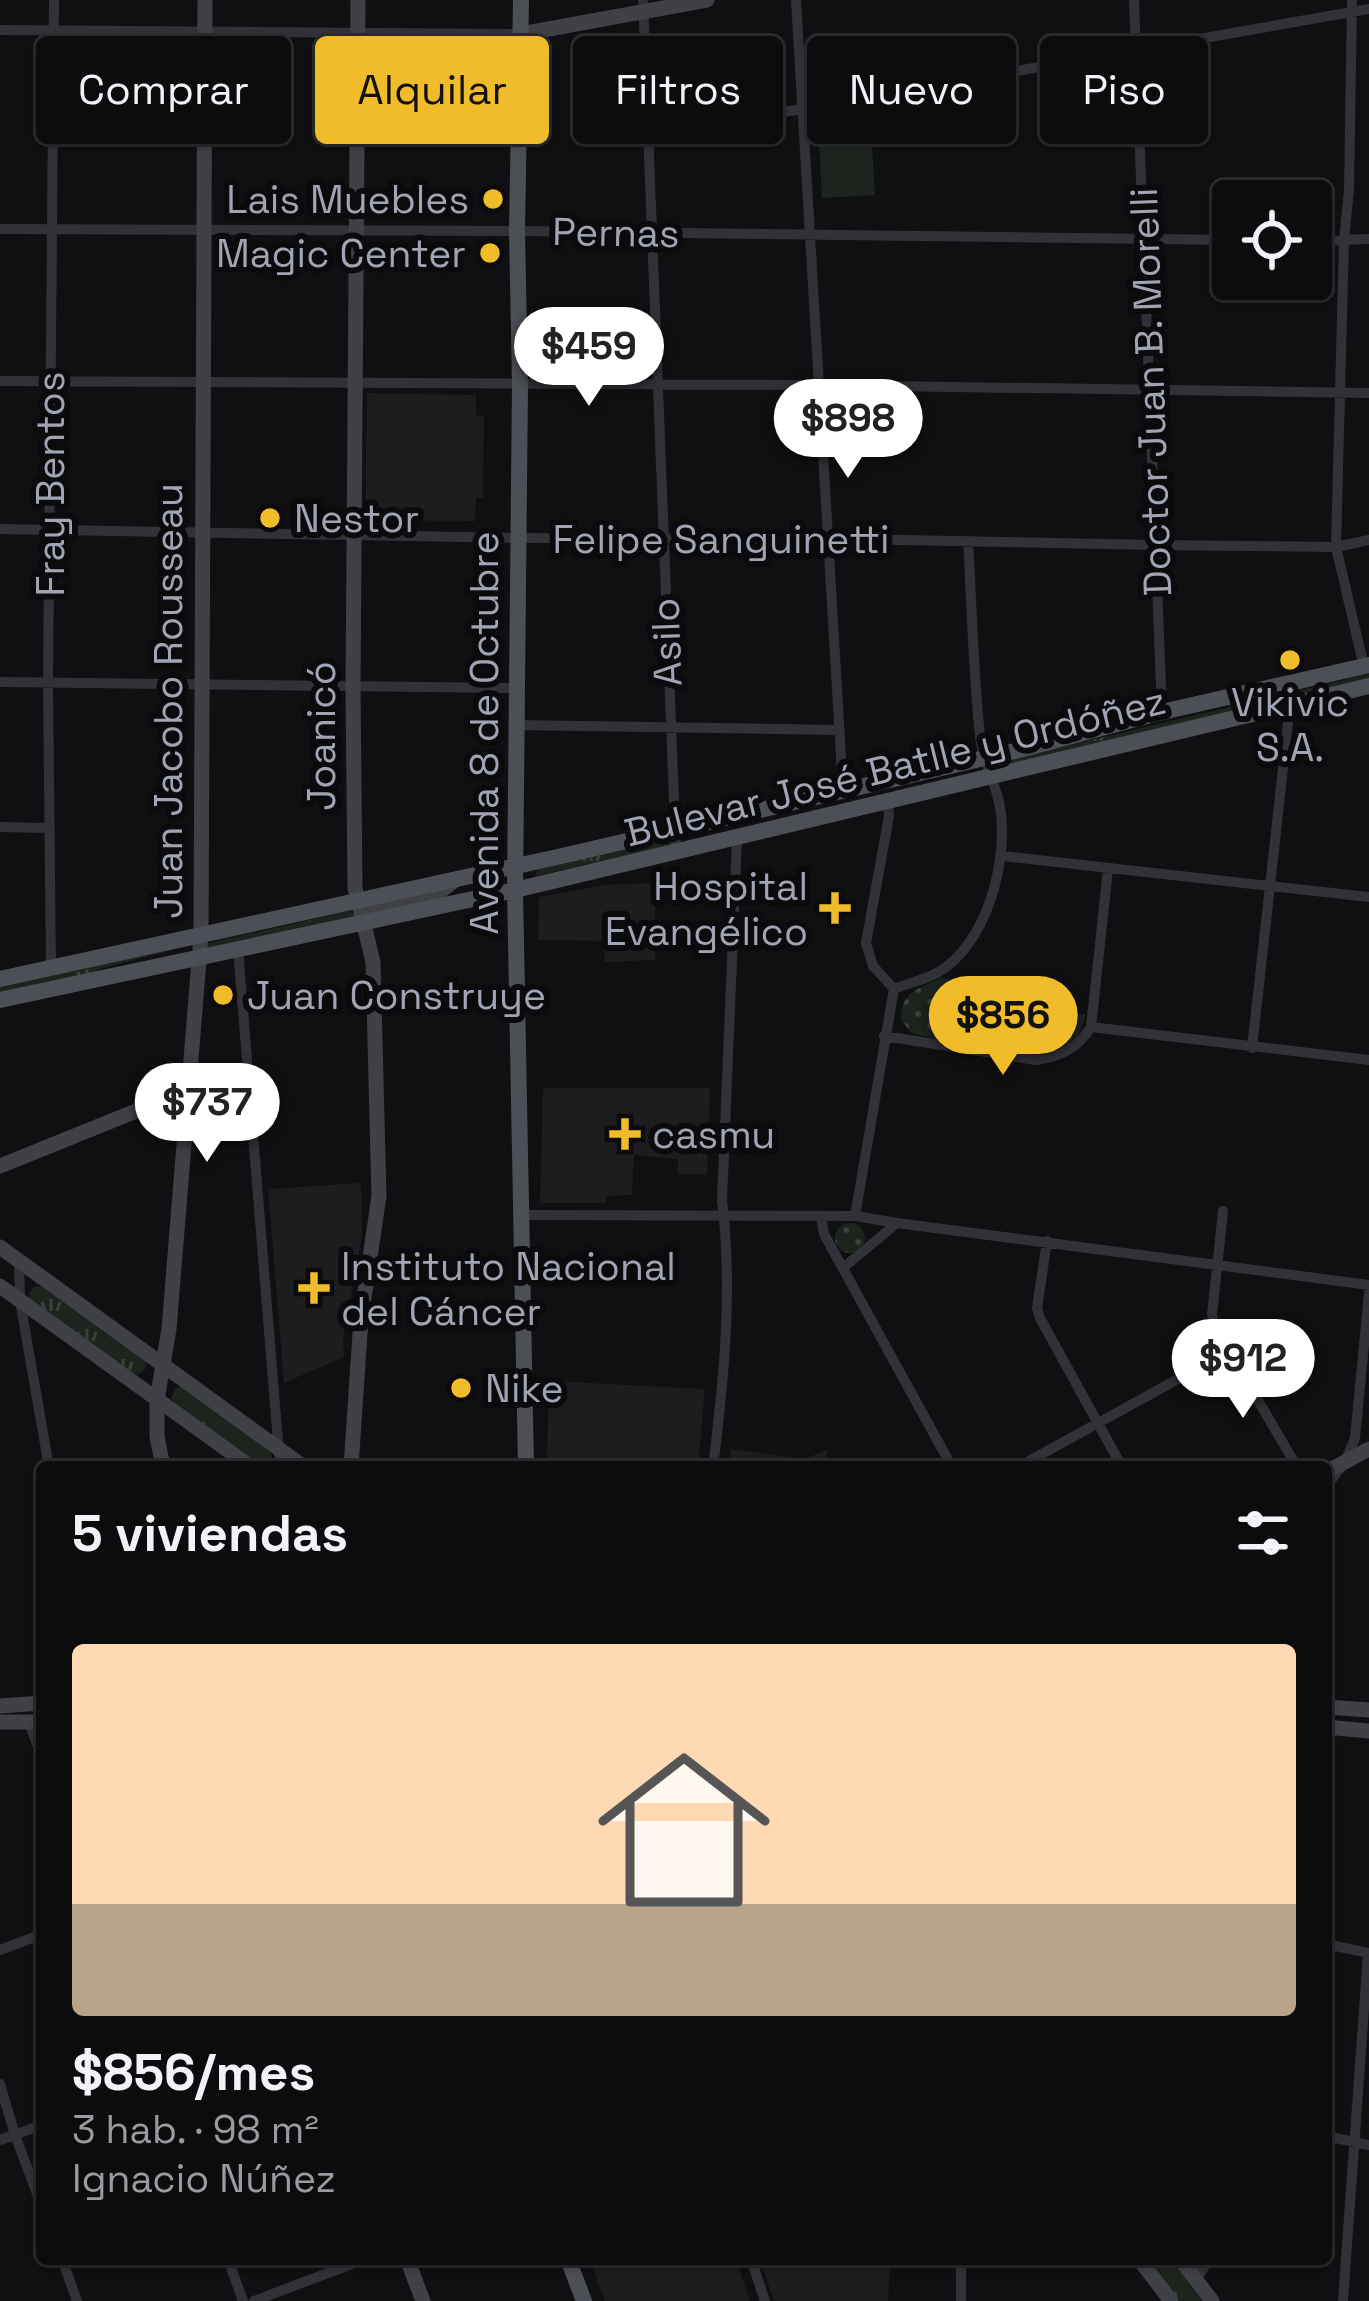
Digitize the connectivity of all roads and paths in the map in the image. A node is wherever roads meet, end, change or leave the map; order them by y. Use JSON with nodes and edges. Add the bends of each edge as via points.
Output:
{"nodes":[{"id":1,"x":54,"y":0,"type":"edge"},
{"id":2,"x":205,"y":0,"type":"edge"},
{"id":3,"x":358,"y":0,"type":"edge"},
{"id":4,"x":521,"y":0,"type":"edge"},
{"id":5,"x":707,"y":0,"type":"edge"},
{"id":6,"x":796,"y":0,"type":"edge"},
{"id":7,"x":1134,"y":0,"type":"edge"},
{"id":8,"x":643,"y":6,"type":"edge"},
{"id":9,"x":1351,"y":6,"type":"edge"},
{"id":10,"x":1369,"y":9,"type":"edge"},
{"id":11,"x":0,"y":30,"type":"edge"},
{"id":12,"x":53,"y":30,"type":"junction"},
{"id":13,"x":205,"y":32,"type":"junction"},
{"id":14,"x":358,"y":33,"type":"junction"},
{"id":15,"x":521,"y":34,"type":"junction"},
{"id":16,"x":644,"y":36,"type":"edge"},
{"id":17,"x":1136,"y":36,"type":"edge"},
{"id":18,"x":1208,"y":37,"type":"edge"},
{"id":19,"x":1040,"y":69,"type":"edge"},
{"id":20,"x":802,"y":109,"type":"junction"},
{"id":21,"x":783,"y":112,"type":"edge"},
{"id":22,"x":648,"y":144,"type":"edge"},
{"id":23,"x":1140,"y":144,"type":"edge"},
{"id":24,"x":0,"y":229,"type":"edge"},
{"id":25,"x":53,"y":229,"type":"junction"},
{"id":26,"x":203,"y":229,"type":"junction"},
{"id":27,"x":517,"y":231,"type":"junction"},
{"id":28,"x":356,"y":232,"type":"junction"},
{"id":29,"x":650,"y":233,"type":"junction"},
{"id":30,"x":809,"y":235,"type":"junction"},
{"id":31,"x":1143,"y":239,"type":"junction"},
{"id":32,"x":1344,"y":239,"type":"junction"},
{"id":33,"x":1369,"y":239,"type":"edge"},
{"id":34,"x":1212,"y":240,"type":"edge"},
{"id":35,"x":1332,"y":240,"type":"edge"},
{"id":36,"x":0,"y":381,"type":"edge"},
{"id":37,"x":50,"y":382,"type":"junction"},
{"id":38,"x":202,"y":383,"type":"junction"},
{"id":39,"x":356,"y":384,"type":"junction"},
{"id":40,"x":520,"y":385,"type":"junction"},
{"id":41,"x":819,"y":385,"type":"junction"},
{"id":42,"x":658,"y":386,"type":"junction"},
{"id":43,"x":1150,"y":391,"type":"junction"},
{"id":44,"x":1340,"y":392,"type":"junction"},
{"id":45,"x":1369,"y":393,"type":"edge"},
{"id":46,"x":0,"y":529,"type":"edge"},
{"id":47,"x":50,"y":530,"type":"junction"},
{"id":48,"x":202,"y":531,"type":"junction"},
{"id":49,"x":355,"y":534,"type":"junction"},
{"id":50,"x":662,"y":537,"type":"junction"},
{"id":51,"x":518,"y":538,"type":"junction"},
{"id":52,"x":828,"y":538,"type":"junction"},
{"id":53,"x":1369,"y":540,"type":"edge"},
{"id":54,"x":968,"y":541,"type":"junction"},
{"id":55,"x":1156,"y":545,"type":"junction"},
{"id":56,"x":1336,"y":547,"type":"junction"},
{"id":57,"x":1366,"y":666,"type":"edge"},
{"id":58,"x":0,"y":682,"type":"edge"},
{"id":59,"x":49,"y":684,"type":"junction"},
{"id":60,"x":202,"y":686,"type":"junction"},
{"id":61,"x":1369,"y":686,"type":"edge"},
{"id":62,"x":353,"y":688,"type":"junction"},
{"id":63,"x":515,"y":688,"type":"junction"},
{"id":64,"x":1290,"y":705,"type":"junction"},
{"id":65,"x":1162,"y":712,"type":"junction"},
{"id":66,"x":515,"y":725,"type":"junction"},
{"id":67,"x":669,"y":729,"type":"junction"},
{"id":68,"x":840,"y":730,"type":"junction"},
{"id":69,"x":988,"y":767,"type":"junction"},
{"id":70,"x":843,"y":790,"type":"junction"},
{"id":71,"x":888,"y":802,"type":"junction"},
{"id":72,"x":0,"y":827,"type":"edge"},
{"id":73,"x":49,"y":828,"type":"junction"},
{"id":74,"x":675,"y":830,"type":"junction"},
{"id":75,"x":742,"y":837,"type":"junction"},
{"id":76,"x":676,"y":853,"type":"junction"},
{"id":77,"x":1002,"y":856,"type":"junction"},
{"id":78,"x":516,"y":866,"type":"junction"},
{"id":79,"x":1108,"y":869,"type":"junction"},
{"id":80,"x":454,"y":880,"type":"junction"},
{"id":81,"x":1270,"y":887,"type":"junction"},
{"id":82,"x":515,"y":890,"type":"junction"},
{"id":83,"x":1369,"y":897,"type":"edge"},
{"id":84,"x":358,"y":902,"type":"junction"},
{"id":85,"x":365,"y":922,"type":"junction"},
{"id":86,"x":201,"y":936,"type":"junction"},
{"id":87,"x":238,"y":949,"type":"junction"},
{"id":88,"x":199,"y":957,"type":"junction"},
{"id":89,"x":51,"y":969,"type":"junction"},
{"id":90,"x":0,"y":979,"type":"edge"},
{"id":91,"x":91,"y":982,"type":"junction"},
{"id":92,"x":894,"y":989,"type":"junction"},
{"id":93,"x":0,"y":1000,"type":"edge"},
{"id":94,"x":1091,"y":1027,"type":"junction"},
{"id":95,"x":884,"y":1036,"type":"junction"},
{"id":96,"x":1252,"y":1048,"type":"junction"},
{"id":97,"x":1369,"y":1060,"type":"edge"},
{"id":98,"x":188,"y":1090,"type":"junction"},
{"id":99,"x":0,"y":1166,"type":"edge"},
{"id":100,"x":1223,"y":1211,"type":"dead end"},
{"id":101,"x":522,"y":1215,"type":"junction"},
{"id":102,"x":724,"y":1216,"type":"junction"},
{"id":103,"x":821,"y":1216,"type":"junction"},
{"id":104,"x":854,"y":1216,"type":"junction"},
{"id":105,"x":896,"y":1223,"type":"junction"},
{"id":106,"x":1047,"y":1241,"type":"junction"},
{"id":107,"x":0,"y":1247,"type":"edge"},
{"id":108,"x":19,"y":1261,"type":"junction"},
{"id":109,"x":1217,"y":1265,"type":"junction"},
{"id":110,"x":843,"y":1268,"type":"junction"},
{"id":111,"x":0,"y":1286,"type":"edge"},
{"id":112,"x":1369,"y":1289,"type":"edge"},
{"id":113,"x":20,"y":1301,"type":"junction"},
{"id":114,"x":1278,"y":1324,"type":"dead end"},
{"id":115,"x":1229,"y":1352,"type":"junction"},
{"id":116,"x":163,"y":1366,"type":"junction"},
{"id":117,"x":157,"y":1400,"type":"junction"},
{"id":118,"x":1098,"y":1423,"type":"junction"},
{"id":119,"x":279,"y":1449,"type":"junction"},
{"id":120,"x":1369,"y":1449,"type":"edge"},
{"id":121,"x":49,"y":1461,"type":"edge"},
{"id":122,"x":162,"y":1461,"type":"edge"},
{"id":123,"x":243,"y":1461,"type":"edge"},
{"id":124,"x":280,"y":1461,"type":"edge"},
{"id":125,"x":296,"y":1461,"type":"edge"},
{"id":126,"x":351,"y":1461,"type":"edge"},
{"id":127,"x":526,"y":1461,"type":"edge"},
{"id":128,"x":714,"y":1461,"type":"edge"},
{"id":129,"x":949,"y":1461,"type":"edge"},
{"id":130,"x":1029,"y":1461,"type":"edge"},
{"id":131,"x":1119,"y":1461,"type":"edge"},
{"id":132,"x":1293,"y":1461,"type":"edge"},
{"id":133,"x":1345,"y":1462,"type":"junction"},
{"id":134,"x":1332,"y":1469,"type":"edge"},
{"id":135,"x":1332,"y":1479,"type":"edge"},
{"id":136,"x":36,"y":1703,"type":"edge"},
{"id":137,"x":0,"y":1706,"type":"edge"},
{"id":138,"x":1332,"y":1707,"type":"edge"},
{"id":139,"x":1369,"y":1710,"type":"edge"},
{"id":140,"x":0,"y":1722,"type":"edge"},
{"id":141,"x":36,"y":1722,"type":"edge"},
{"id":142,"x":1332,"y":1728,"type":"edge"},
{"id":143,"x":1369,"y":1731,"type":"edge"},
{"id":144,"x":36,"y":1936,"type":"edge"},
{"id":145,"x":1332,"y":1945,"type":"edge"},
{"id":146,"x":0,"y":1950,"type":"edge"},
{"id":147,"x":1369,"y":1953,"type":"edge"},
{"id":148,"x":0,"y":2084,"type":"edge"},
{"id":149,"x":36,"y":2127,"type":"edge"},
{"id":150,"x":15,"y":2135,"type":"junction"},
{"id":151,"x":1332,"y":2137,"type":"edge"},
{"id":152,"x":0,"y":2140,"type":"edge"},
{"id":153,"x":1355,"y":2142,"type":"junction"},
{"id":154,"x":1369,"y":2145,"type":"edge"},
{"id":155,"x":36,"y":2191,"type":"edge"},
{"id":156,"x":64,"y":2265,"type":"edge"},
{"id":157,"x":230,"y":2265,"type":"edge"},
{"id":158,"x":349,"y":2265,"type":"edge"},
{"id":159,"x":409,"y":2265,"type":"edge"},
{"id":160,"x":570,"y":2265,"type":"edge"},
{"id":161,"x":753,"y":2265,"type":"edge"},
{"id":162,"x":961,"y":2265,"type":"edge"},
{"id":163,"x":1144,"y":2265,"type":"edge"},
{"id":164,"x":1185,"y":2265,"type":"edge"},
{"id":165,"x":1205,"y":2265,"type":"edge"},
{"id":166,"x":1196,"y":2280,"type":"junction"},
{"id":167,"x":77,"y":2301,"type":"edge"},
{"id":168,"x":244,"y":2301,"type":"edge"},
{"id":169,"x":254,"y":2301,"type":"edge"},
{"id":170,"x":423,"y":2301,"type":"edge"},
{"id":171,"x":584,"y":2301,"type":"edge"},
{"id":172,"x":765,"y":2301,"type":"edge"},
{"id":173,"x":961,"y":2301,"type":"edge"},
{"id":174,"x":1171,"y":2301,"type":"edge"},
{"id":175,"x":1212,"y":2301,"type":"edge"},
{"id":176,"x":1343,"y":2301,"type":"edge"}],
"edges":[{"from":1,"to":12,"type":"street","name":"Fray Bentos"},
{"from":2,"to":13,"type":"street","name":"Juan Jacobo Rousseau"},
{"from":3,"to":14,"type":"street","name":"Joanicó"},
{"from":4,"to":15,"type":"main road","name":"Avenida 8 de Octubre"},
{"from":5,"to":8,"type":"street"},
{"from":6,"to":20,"type":"street"},
{"from":7,"to":17,"type":"street","name":"Doctor Juan B. Morelli"},
{"from":8,"to":15,"type":"street"},
{"from":8,"to":16,"type":"street","name":"Asilo"},
{"from":9,"to":10,"type":"street"},
{"from":9,"to":18,"type":"street"},
{"from":9,"to":32,"type":"street"},
{"from":11,"to":12,"type":"street"},
{"from":12,"to":13,"type":"street"},
{"from":12,"to":25,"type":"street","name":"Fray Bentos"},
{"from":13,"to":14,"type":"street"},
{"from":13,"to":26,"type":"street","name":"Juan Jacobo Rousseau"},
{"from":14,"to":15,"type":"street"},
{"from":14,"to":28,"type":"street","name":"Joanicó"},
{"from":15,"to":27,"type":"main road","name":"Avenida 8 de Octubre"},
{"from":19,"to":20,"type":"street"},
{"from":20,"to":21,"type":"street"},
{"from":20,"to":30,"type":"street"},
{"from":22,"to":29,"type":"street","name":"Asilo"},
{"from":23,"to":31,"type":"street","name":"Doctor Juan B. Morelli"},
{"from":24,"to":25,"type":"street","name":"Pernas"},
{"from":25,"to":26,"type":"street","name":"Pernas"},
{"from":25,"to":37,"type":"street","name":"Fray Bentos"},
{"from":26,"to":28,"type":"street","name":"Pernas"},
{"from":26,"to":38,"type":"street","name":"Juan Jacobo Rousseau"},
{"from":27,"to":28,"type":"street","name":"Pernas"},
{"from":27,"to":29,"type":"street","name":"Pernas"},
{"from":27,"to":40,"type":"main road","name":"Avenida 8 de Octubre"},
{"from":28,"to":39,"type":"street","name":"Joanicó"},
{"from":29,"to":30,"type":"street","name":"Pernas"},
{"from":29,"to":42,"type":"street","name":"Asilo"},
{"from":30,"to":31,"type":"street","name":"Pernas"},
{"from":30,"to":41,"type":"street"},
{"from":31,"to":34,"type":"street","name":"Pernas"},
{"from":31,"to":43,"type":"street","name":"Doctor Juan B. Morelli"},
{"from":32,"to":33,"type":"street"},
{"from":32,"to":35,"type":"street"},
{"from":32,"to":44,"type":"street"},
{"from":36,"to":37,"type":"street"},
{"from":37,"to":38,"type":"street"},
{"from":37,"to":47,"type":"street","name":"Fray Bentos"},
{"from":38,"to":39,"type":"street"},
{"from":38,"to":48,"type":"street","name":"Juan Jacobo Rousseau"},
{"from":39,"to":40,"type":"street"},
{"from":39,"to":49,"type":"street","name":"Joanicó"},
{"from":40,"to":42,"type":"street"},
{"from":40,"to":51,"type":"main road","name":"Avenida 8 de Octubre"},
{"from":41,"to":42,"type":"street"},
{"from":41,"to":43,"type":"street"},
{"from":41,"to":52,"type":"street"},
{"from":42,"to":50,"type":"street","name":"Asilo"},
{"from":43,"to":44,"type":"street"},
{"from":43,"to":55,"type":"street","name":"Doctor Juan B. Morelli"},
{"from":44,"to":45,"type":"street"},
{"from":44,"to":56,"type":"street"},
{"from":46,"to":47,"type":"street","name":"Felipe Sanguinetti"},
{"from":47,"to":48,"type":"street","name":"Felipe Sanguinetti"},
{"from":47,"to":59,"type":"street","name":"Fray Bentos"},
{"from":48,"to":49,"type":"street","name":"Felipe Sanguinetti"},
{"from":48,"to":60,"type":"street","name":"Juan Jacobo Rousseau"},
{"from":49,"to":51,"type":"street","name":"Felipe Sanguinetti"},
{"from":49,"to":62,"type":"street","name":"Joanicó"},
{"from":50,"to":51,"type":"street","name":"Felipe Sanguinetti"},
{"from":50,"to":52,"type":"street","name":"Felipe Sanguinetti"},
{"from":50,"to":67,"type":"street","name":"Asilo"},
{"from":51,"to":63,"type":"main road","name":"Avenida 8 de Octubre"},
{"from":52,"to":54,"type":"street","name":"Felipe Sanguinetti"},
{"from":52,"to":68,"type":"street"},
{"from":53,"to":56,"type":"street","name":"Felipe Sanguinetti"},
{"from":54,"to":55,"type":"street","name":"Felipe Sanguinetti"},
{"from":54,"to":69,"type":"street"},
{"from":55,"to":56,"type":"street","name":"Felipe Sanguinetti"},
{"from":55,"to":65,"type":"street","name":"Doctor Juan B. Morelli"},
{"from":56,"to":57,"type":"street"},
{"from":57,"to":65,"type":"main road","name":"Bulevar José Batlle y Ordóñez"},
{"from":58,"to":59,"type":"street"},
{"from":59,"to":60,"type":"street"},
{"from":59,"to":73,"type":"street","name":"Fray Bentos"},
{"from":60,"to":62,"type":"street"},
{"from":60,"to":86,"type":"street","name":"Juan Jacobo Rousseau"},
{"from":61,"to":64,"type":"main road","name":"Bulevar José Batlle y Ordóñez"},
{"from":62,"to":63,"type":"street"},
{"from":62,"to":84,"type":"street","name":"Joanicó"},
{"from":63,"to":66,"type":"main road","name":"Avenida 8 de Octubre"},
{"from":64,"to":69,"type":"main road","name":"Bulevar José Batlle y Ordóñez"},
{"from":64,"to":81,"type":"street"},
{"from":65,"to":69,"type":"main road","name":"Bulevar José Batlle y Ordóñez"},
{"from":66,"to":67,"type":"street"},
{"from":66,"to":78,"type":"main road","name":"Avenida 8 de Octubre"},
{"from":67,"to":68,"type":"street"},
{"from":67,"to":74,"type":"street","name":"Asilo"},
{"from":68,"to":70,"type":"street"},
{"from":69,"to":70,"type":"main road","name":"Bulevar José Batlle y Ordóñez"},
{"from":69,"to":71,"type":"main road","name":"Bulevar José Batlle y Ordóñez"},
{"from":69,"to":77,"type":"street","via":[[1000,804]]},
{"from":70,"to":74,"type":"main road","name":"Bulevar José Batlle y Ordóñez"},
{"from":70,"to":75,"type":"main road","via":[[836,804]]},
{"from":71,"to":75,"type":"main road","name":"Bulevar José Batlle y Ordóñez"},
{"from":71,"to":92,"type":"street","via":[[866,943]]},
{"from":72,"to":73,"type":"street"},
{"from":73,"to":89,"type":"street","name":"Fray Bentos"},
{"from":74,"to":76,"type":"street","name":"Asilo"},
{"from":74,"to":78,"type":"main road","name":"Bulevar José Batlle y Ordóñez"},
{"from":75,"to":76,"type":"main road","name":"Bulevar José Batlle y Ordóñez"},
{"from":75,"to":102,"type":"street"},
{"from":76,"to":82,"type":"main road","name":"Bulevar José Batlle y Ordóñez"},
{"from":77,"to":79,"type":"street"},
{"from":77,"to":92,"type":"street","via":[[967,946],[937,974]]},
{"from":78,"to":80,"type":"main road","name":"Bulevar José Batlle y Ordóñez"},
{"from":78,"to":82,"type":"main road","name":"Avenida 8 de Octubre"},
{"from":79,"to":81,"type":"street"},
{"from":79,"to":94,"type":"street"},
{"from":80,"to":84,"type":"main road","name":"Bulevar José Batlle y Ordóñez"},
{"from":80,"to":85,"type":"street","name":"Bulevar José Batlle y Ordóñez","via":[[436,894],[374,908]]},
{"from":81,"to":83,"type":"street"},
{"from":81,"to":96,"type":"street"},
{"from":82,"to":85,"type":"main road","name":"Bulevar José Batlle y Ordóñez"},
{"from":82,"to":101,"type":"main road","name":"Avenida 8 de Octubre"},
{"from":84,"to":85,"type":"street","name":"Joanicó"},
{"from":84,"to":86,"type":"main road","name":"Bulevar José Batlle y Ordóñez"},
{"from":85,"to":87,"type":"main road","name":"Bulevar José Batlle y Ordóñez"},
{"from":85,"to":126,"type":"street","name":"Joanicó","via":[[379,1196]]},
{"from":86,"to":88,"type":"street","name":"Juan Jacobo Rousseau"},
{"from":86,"to":89,"type":"main road","name":"Bulevar José Batlle y Ordóñez"},
{"from":86,"to":91,"type":"main road","via":[[189,950],[106,970]]},
{"from":87,"to":88,"type":"main road","name":"Bulevar José Batlle y Ordóñez"},
{"from":87,"to":119,"type":"street"},
{"from":88,"to":91,"type":"main road","name":"Bulevar José Batlle y Ordóñez"},
{"from":88,"to":98,"type":"street","name":"Juan Jacobo Rousseau"},
{"from":89,"to":90,"type":"main road","name":"Bulevar José Batlle y Ordóñez"},
{"from":91,"to":93,"type":"main road","name":"Bulevar José Batlle y Ordóñez"},
{"from":92,"to":95,"type":"street"},
{"from":94,"to":95,"type":"street","via":[[1070,1049],[1036,1060]]},
{"from":94,"to":96,"type":"street"},
{"from":95,"to":104,"type":"street"},
{"from":96,"to":97,"type":"street"},
{"from":98,"to":99,"type":"street"},
{"from":98,"to":116,"type":"street","name":"Juan Jacobo Rousseau"},
{"from":100,"to":109,"type":"street"},
{"from":101,"to":102,"type":"street"},
{"from":101,"to":127,"type":"main road","name":"Avenida 8 de Octubre"},
{"from":102,"to":103,"type":"street"},
{"from":102,"to":128,"type":"street","via":[[727,1330]]},
{"from":103,"to":104,"type":"street"},
{"from":103,"to":110,"type":"street"},
{"from":104,"to":105,"type":"street"},
{"from":105,"to":106,"type":"street"},
{"from":105,"to":110,"type":"street"},
{"from":106,"to":109,"type":"street"},
{"from":106,"to":118,"type":"street","via":[[1037,1308]]},
{"from":107,"to":108,"type":"street"},
{"from":108,"to":113,"type":"street"},
{"from":108,"to":116,"type":"street"},
{"from":109,"to":112,"type":"street"},
{"from":109,"to":115,"type":"street","via":[[1212,1318]]},
{"from":110,"to":129,"type":"street"},
{"from":111,"to":113,"type":"street"},
{"from":112,"to":133,"type":"street"},
{"from":113,"to":117,"type":"street"},
{"from":113,"to":121,"type":"street"},
{"from":114,"to":115,"type":"street"},
{"from":115,"to":118,"type":"street"},
{"from":115,"to":132,"type":"street"},
{"from":116,"to":117,"type":"street","name":"Juan Jacobo Rousseau"},
{"from":116,"to":119,"type":"street"},
{"from":117,"to":122,"type":"street","name":"Juan Jacobo Rousseau"},
{"from":117,"to":123,"type":"street"},
{"from":118,"to":130,"type":"street"},
{"from":118,"to":131,"type":"street"},
{"from":119,"to":124,"type":"street"},
{"from":119,"to":125,"type":"street"},
{"from":120,"to":133,"type":"street"},
{"from":133,"to":134,"type":"street"},
{"from":133,"to":135,"type":"street"},
{"from":136,"to":137,"type":"street"},
{"from":138,"to":139,"type":"street"},
{"from":140,"to":141,"type":"street"},
{"from":142,"to":143,"type":"street"},
{"from":144,"to":146,"type":"street"},
{"from":145,"to":147,"type":"street"},
{"from":147,"to":153,"type":"street"},
{"from":148,"to":150,"type":"street"},
{"from":149,"to":150,"type":"street"},
{"from":150,"to":152,"type":"street"},
{"from":150,"to":155,"type":"street"},
{"from":151,"to":153,"type":"street"},
{"from":153,"to":154,"type":"street"},
{"from":153,"to":176,"type":"street"},
{"from":156,"to":167,"type":"street"},
{"from":157,"to":168,"type":"street"},
{"from":158,"to":169,"type":"street"},
{"from":159,"to":170,"type":"street"},
{"from":160,"to":171,"type":"main road"},
{"from":161,"to":172,"type":"street"},
{"from":162,"to":173,"type":"street"},
{"from":163,"to":174,"type":"street"},
{"from":164,"to":166,"type":"street"},
{"from":165,"to":166,"type":"street"},
{"from":166,"to":175,"type":"street"}]}
